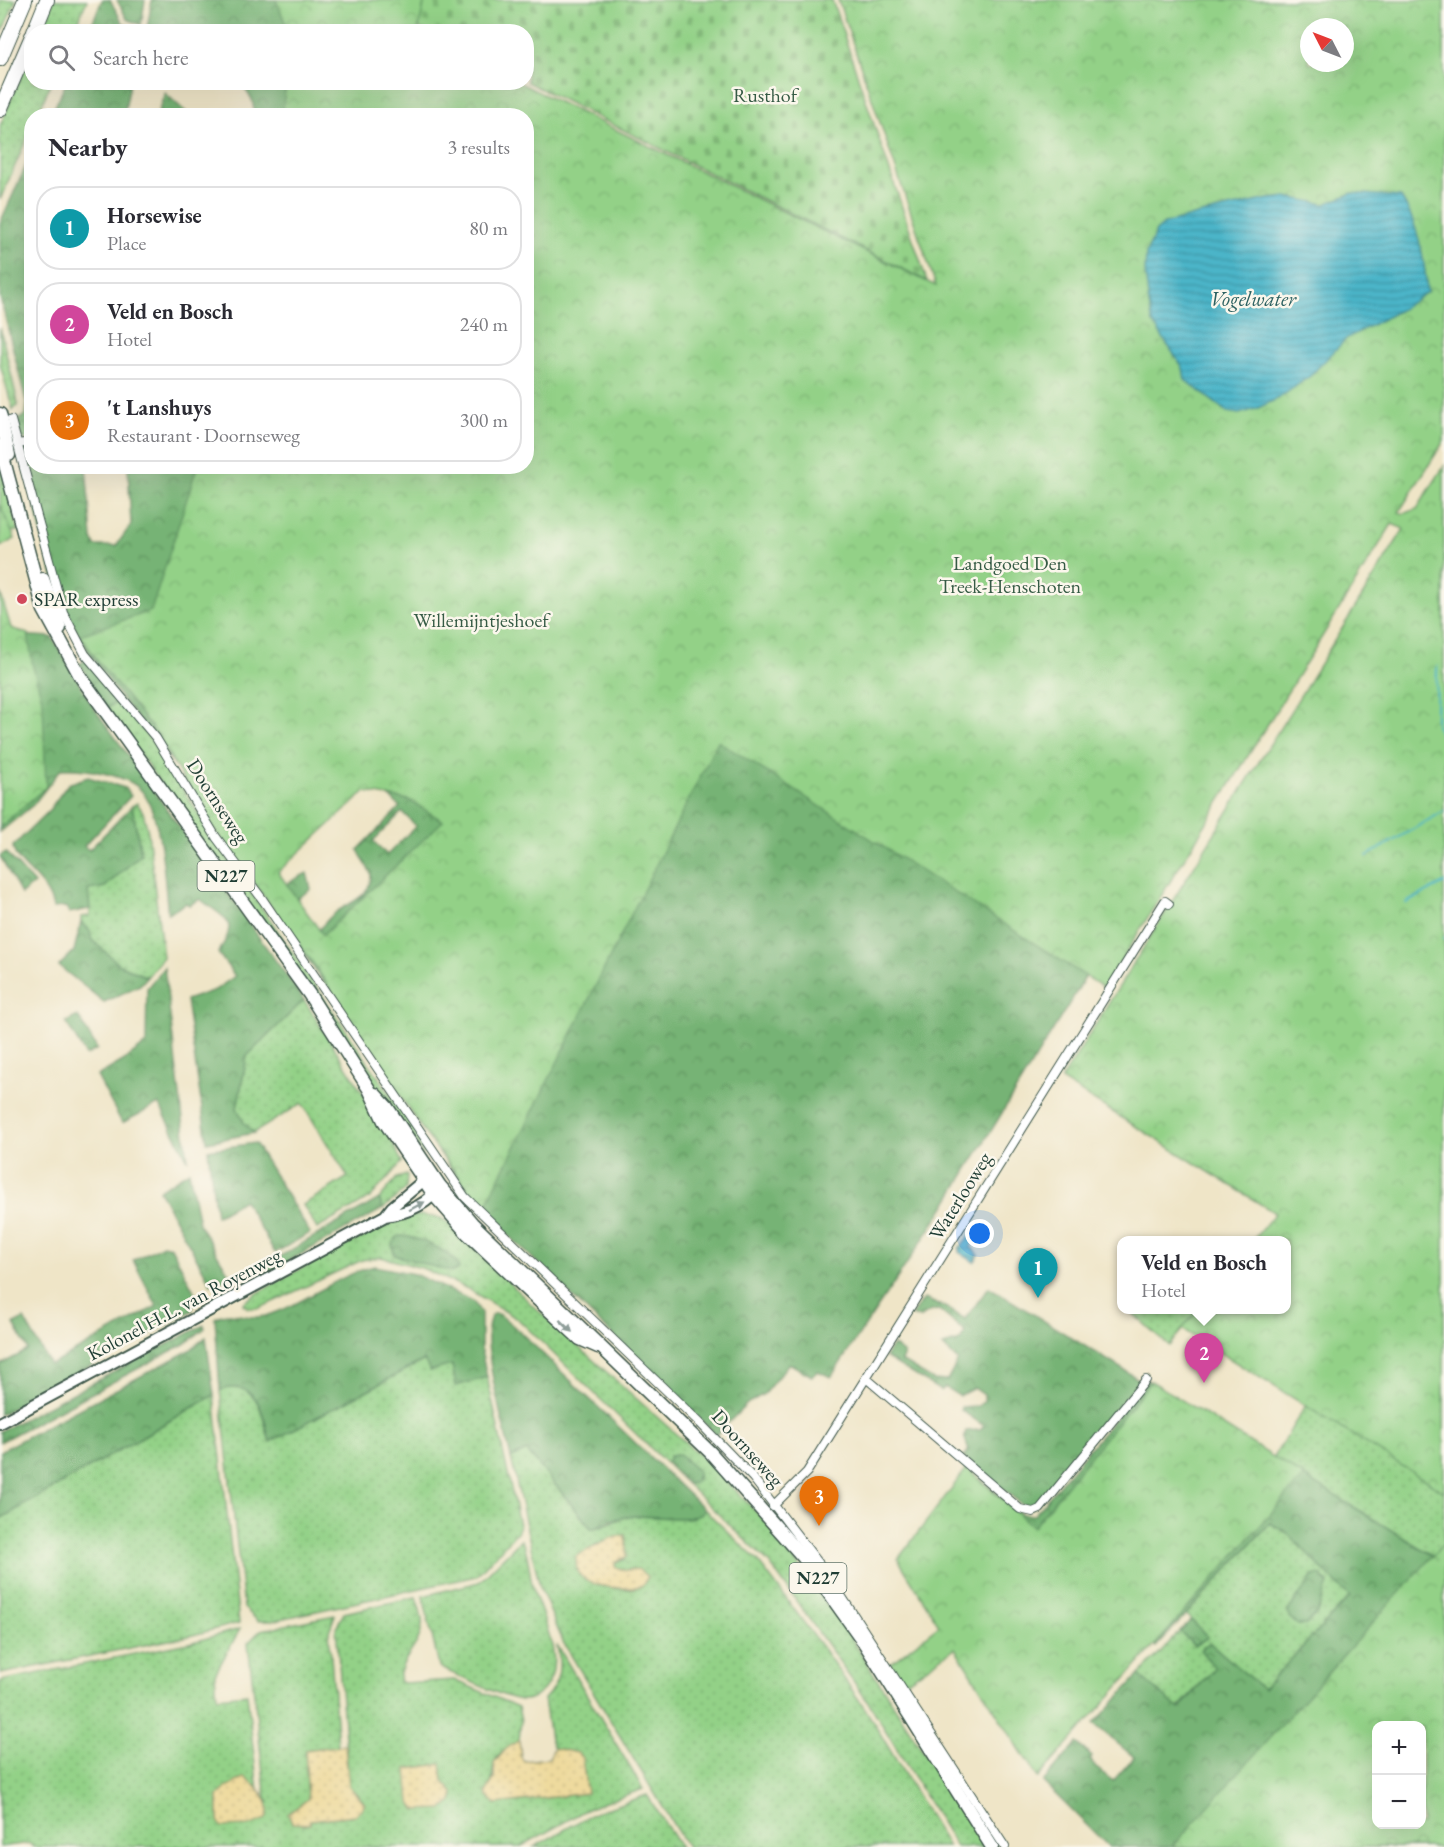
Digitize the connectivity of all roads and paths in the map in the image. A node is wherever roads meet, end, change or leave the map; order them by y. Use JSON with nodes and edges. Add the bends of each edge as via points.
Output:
{"nodes":[{"id":1,"x":25,"y":0,"type":"edge"},
{"id":2,"x":47,"y":0,"type":"edge"},
{"id":3,"x":37,"y":24,"type":"edge"},
{"id":4,"x":24,"y":54,"type":"edge"},
{"id":5,"x":0,"y":59,"type":"edge"},
{"id":6,"x":0,"y":110,"type":"edge"},
{"id":7,"x":6,"y":417,"type":"edge"},
{"id":8,"x":24,"y":443,"type":"edge"},
{"id":9,"x":17,"y":444,"type":"junction"},
{"id":10,"x":0,"y":446,"type":"edge"},
{"id":11,"x":24,"y":470,"type":"edge"},
{"id":12,"x":25,"y":474,"type":"edge"},
{"id":13,"x":104,"y":711,"type":"junction"},
{"id":14,"x":1169,"y":904,"type":"dead end"},
{"id":15,"x":369,"y":1089,"type":"junction"},
{"id":16,"x":452,"y":1178,"type":"junction"},
{"id":17,"x":423,"y":1181,"type":"junction"},
{"id":18,"x":437,"y":1191,"type":"junction"},
{"id":19,"x":385,"y":1216,"type":"junction"},
{"id":20,"x":866,"y":1378,"type":"junction"},
{"id":21,"x":1146,"y":1380,"type":"dead end"},
{"id":22,"x":0,"y":1423,"type":"edge"},
{"id":23,"x":773,"y":1506,"type":"junction"},
{"id":24,"x":992,"y":1847,"type":"edge"},
{"id":25,"x":1005,"y":1847,"type":"edge"}],
"edges":[{"from":1,"to":5,"type":"highway"},
{"from":2,"to":3,"type":"highway"},
{"from":4,"to":6,"type":"highway"},
{"from":7,"to":9,"type":"street","name":"Doornseweg"},
{"from":7,"to":13,"type":"main road","name":"Doornseweg","number":"N227","via":[[41,574],[64,640]]},
{"from":8,"to":9,"type":"street"},
{"from":9,"to":11,"type":"street","name":"Doornseweg"},
{"from":10,"to":13,"type":"main road","name":"Doornseweg","number":"N227","via":[[44,610],[58,640]]},
{"from":12,"to":16,"type":"street","name":"Doornseweg","via":[[72,633],[156,738],[216,837]]},
{"from":13,"to":15,"type":"main road","name":"Doornseweg","number":"N227","via":[[248,906]]},
{"from":14,"to":20,"type":"street","name":"Waterlooweg","via":[[1165,901]]},
{"from":15,"to":17,"type":"main road","name":"Doornseweg","number":"N227","via":[[384,1121]]},
{"from":15,"to":18,"type":"main road","name":"Doornseweg","number":"N227","via":[[387,1107]]},
{"from":16,"to":18,"type":"street"},
{"from":16,"to":23,"type":"street","name":"Doornseweg","via":[[484,1217],[719,1442]]},
{"from":17,"to":18,"type":"main road","name":"Doornseweg","number":"N227"},
{"from":17,"to":19,"type":"street","name":"Kolonel H.L. van Royenweg"},
{"from":19,"to":18,"type":"street","name":"Kolonel H.L. van Royenweg","one_way":true,"via":[[417,1207]]},
{"from":18,"to":24,"type":"main road","name":"Doornseweg","number":"N227","via":[[710,1452],[803,1557],[865,1644]]},
{"from":19,"to":22,"type":"street","name":"Kolonel H.L. van Royenweg"},
{"from":20,"to":21,"type":"street","via":[[1020,1509],[1033,1512],[1040,1509]]},
{"from":20,"to":23,"type":"street","name":"Waterlooweg","via":[[802,1478]]},
{"from":23,"to":25,"type":"street","name":"Doornseweg","via":[[827,1574]]}]}
